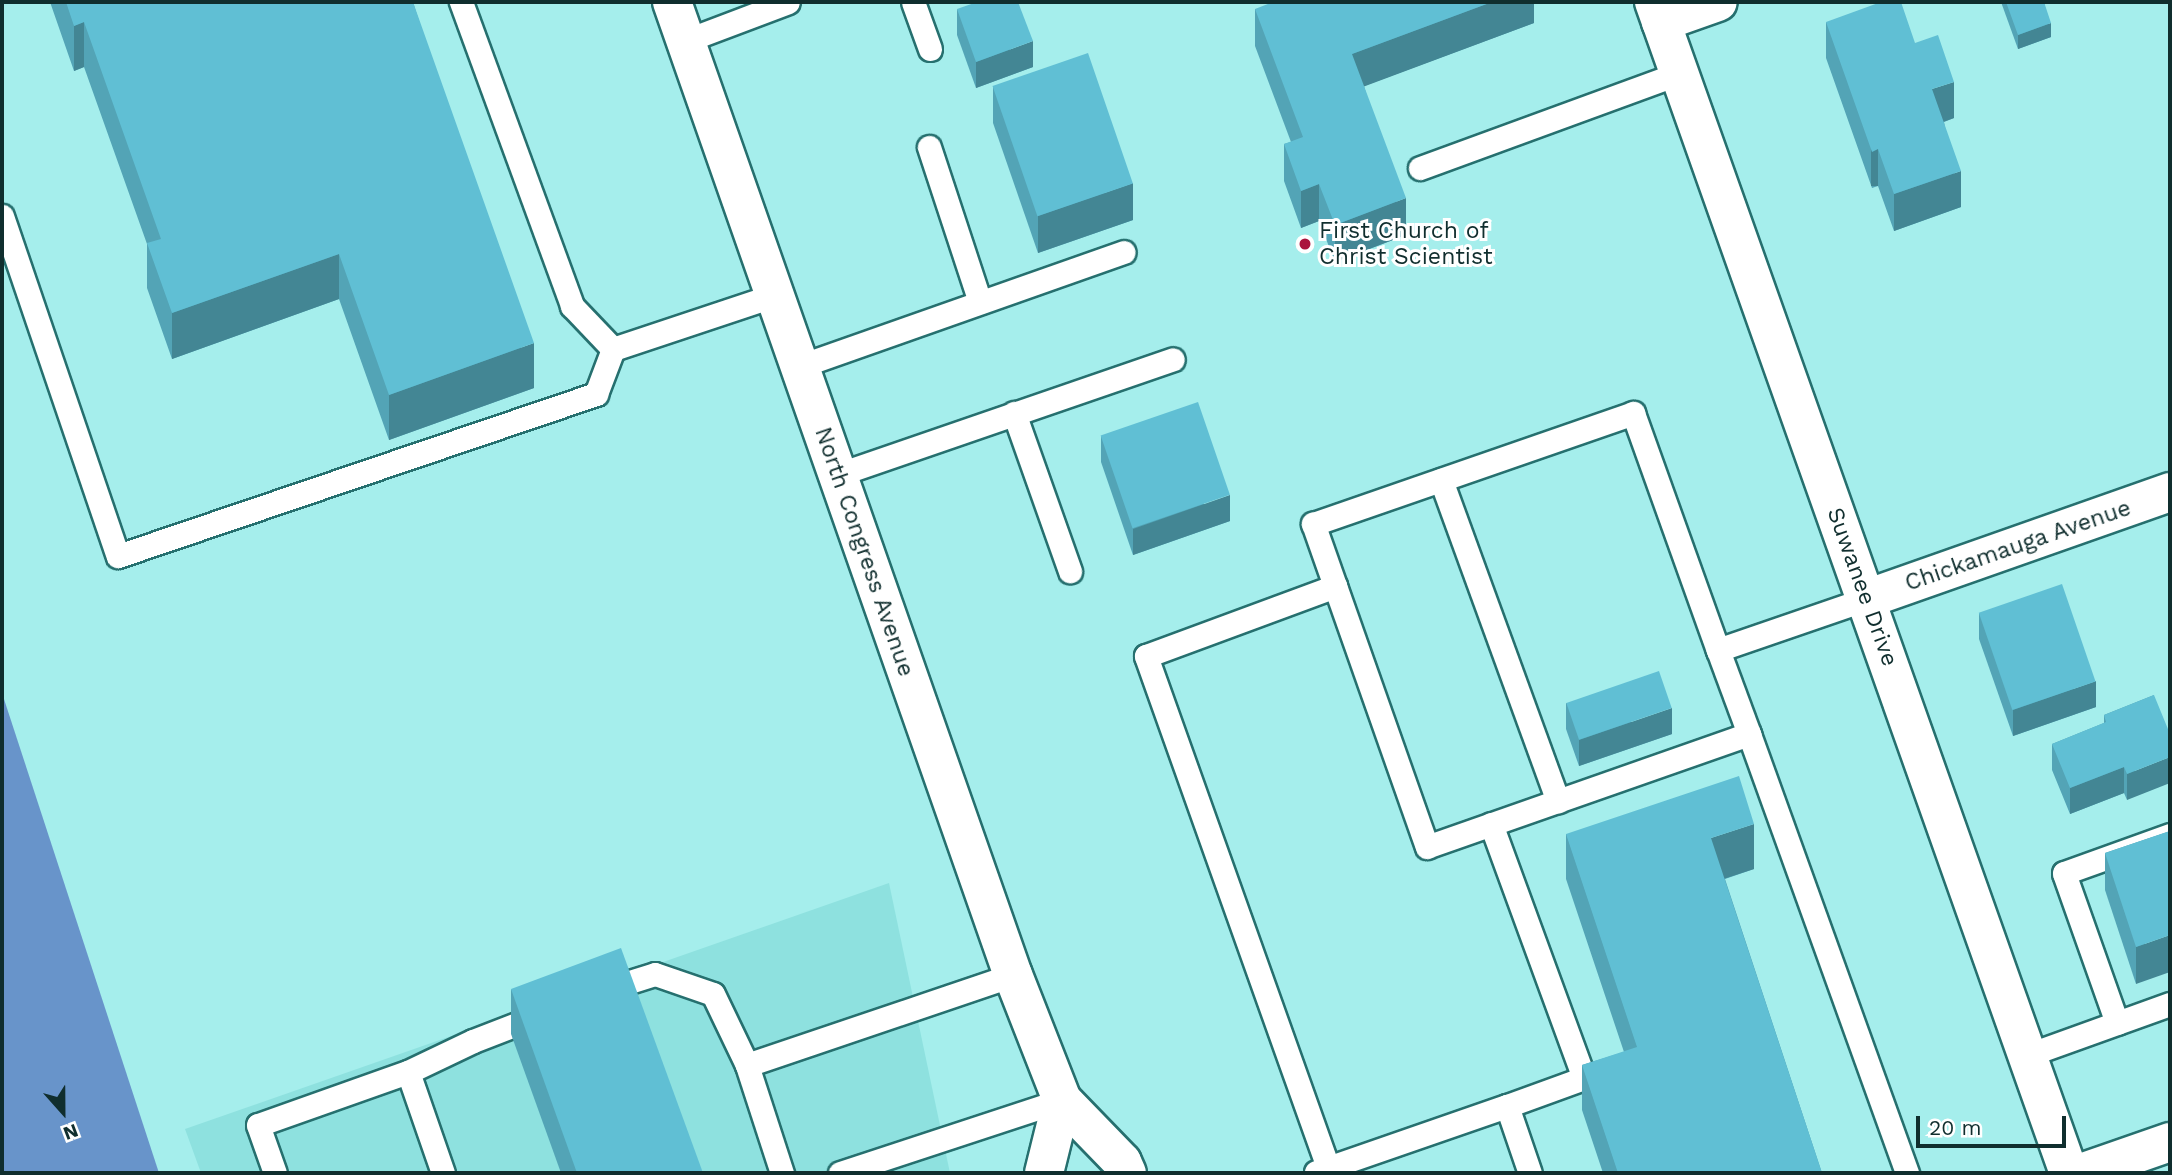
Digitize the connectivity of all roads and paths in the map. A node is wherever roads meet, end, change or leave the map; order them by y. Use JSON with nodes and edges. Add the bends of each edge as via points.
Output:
{"nodes":[{"id":1,"x":461,"y":2,"type":"edge"},
{"id":2,"x":671,"y":2,"type":"edge"},
{"id":3,"x":788,"y":2,"type":"edge"},
{"id":4,"x":912,"y":2,"type":"edge"},
{"id":5,"x":1718,"y":2,"type":"edge"},
{"id":6,"x":1658,"y":12,"type":"edge"},
{"id":7,"x":685,"y":41,"type":"junction"},
{"id":8,"x":930,"y":50,"type":"dead end"},
{"id":9,"x":1679,"y":73,"type":"junction"},
{"id":10,"x":929,"y":148,"type":"dead end"},
{"id":11,"x":1420,"y":168,"type":"dead end"},
{"id":12,"x":2,"y":216,"type":"edge"},
{"id":13,"x":1123,"y":253,"type":"dead end"},
{"id":14,"x":775,"y":295,"type":"junction"},
{"id":15,"x":979,"y":302,"type":"junction"},
{"id":16,"x":612,"y":349,"type":"junction"},
{"id":17,"x":1173,"y":359,"type":"dead end"},
{"id":18,"x":800,"y":366,"type":"junction"},
{"id":19,"x":1014,"y":413,"type":"junction"},
{"id":20,"x":837,"y":475,"type":"junction"},
{"id":21,"x":1441,"y":480,"type":"junction"},
{"id":22,"x":2170,"y":492,"type":"edge"},
{"id":23,"x":1070,"y":571,"type":"dead end"},
{"id":24,"x":1335,"y":586,"type":"junction"},
{"id":25,"x":1866,"y":599,"type":"junction"},
{"id":26,"x":1718,"y":650,"type":"junction"},
{"id":27,"x":1749,"y":734,"type":"junction"},
{"id":28,"x":1558,"y":801,"type":"junction"},
{"id":29,"x":1490,"y":824,"type":"junction"},
{"id":30,"x":2170,"y":835,"type":"edge"},
{"id":31,"x":1013,"y":975,"type":"junction"},
{"id":32,"x":589,"y":996,"type":"edge"},
{"id":33,"x":2170,"y":1004,"type":"edge"},
{"id":34,"x":563,"y":1006,"type":"edge"},
{"id":35,"x":2117,"y":1023,"type":"junction"},
{"id":36,"x":2028,"y":1055,"type":"junction"},
{"id":37,"x":747,"y":1065,"type":"junction"},
{"id":38,"x":408,"y":1072,"type":"junction"},
{"id":39,"x":1062,"y":1100,"type":"junction"},
{"id":40,"x":1507,"y":1106,"type":"junction"},
{"id":41,"x":2170,"y":1142,"type":"edge"},
{"id":42,"x":1324,"y":1172,"type":"edge"},
{"id":43,"x":275,"y":1173,"type":"edge"},
{"id":44,"x":443,"y":1173,"type":"edge"},
{"id":45,"x":782,"y":1173,"type":"edge"},
{"id":46,"x":840,"y":1173,"type":"edge"},
{"id":47,"x":1044,"y":1173,"type":"edge"},
{"id":48,"x":1127,"y":1173,"type":"edge"},
{"id":49,"x":1530,"y":1173,"type":"edge"},
{"id":50,"x":1908,"y":1173,"type":"edge"},
{"id":51,"x":2069,"y":1173,"type":"edge"},
{"id":52,"x":2081,"y":1173,"type":"edge"}],
"edges":[{"from":1,"to":16,"type":"lane","via":[[572,306]]},
{"from":2,"to":7,"type":"street","name":"North Congress Avenue"},
{"from":3,"to":7,"type":"lane"},
{"from":4,"to":8,"type":"lane"},
{"from":5,"to":6,"type":"street"},
{"from":6,"to":9,"type":"street","name":"Suwanee Drive"},
{"from":7,"to":14,"type":"street","name":"North Congress Avenue"},
{"from":9,"to":11,"type":"lane"},
{"from":9,"to":25,"type":"street","name":"Suwanee Drive"},
{"from":10,"to":15,"type":"lane"},
{"from":12,"to":16,"type":"lane","via":[[118,556],[596,394]]},
{"from":13,"to":15,"type":"lane"},
{"from":14,"to":16,"type":"lane"},
{"from":14,"to":18,"type":"street","name":"North Congress Avenue"},
{"from":15,"to":18,"type":"lane"},
{"from":17,"to":19,"type":"lane"},
{"from":18,"to":20,"type":"street","name":"North Congress Avenue"},
{"from":19,"to":20,"type":"lane"},
{"from":19,"to":23,"type":"lane"},
{"from":20,"to":31,"type":"street","name":"North Congress Avenue"},
{"from":21,"to":24,"type":"lane","via":[[1313,524]]},
{"from":21,"to":26,"type":"lane","via":[[1633,412]]},
{"from":21,"to":28,"type":"lane"},
{"from":22,"to":25,"type":"street","name":"Chickamauga Avenue"},
{"from":24,"to":29,"type":"lane","via":[[1427,847]]},
{"from":24,"to":42,"type":"lane","via":[[1146,656]]},
{"from":25,"to":26,"type":"lane"},
{"from":25,"to":36,"type":"street","name":"Suwanee Drive"},
{"from":26,"to":27,"type":"lane"},
{"from":27,"to":28,"type":"lane"},
{"from":27,"to":50,"type":"lane"},
{"from":28,"to":29,"type":"lane"},
{"from":29,"to":40,"type":"lane","via":[[1584,1078]]},
{"from":30,"to":35,"type":"lane","via":[[2064,873]]},
{"from":31,"to":37,"type":"lane"},
{"from":31,"to":39,"type":"street","name":"North Congress Avenue"},
{"from":32,"to":37,"type":"lane","via":[[655,974],[713,994]]},
{"from":33,"to":35,"type":"lane"},
{"from":34,"to":38,"type":"lane"},
{"from":35,"to":36,"type":"lane"},
{"from":36,"to":51,"type":"street","name":"Suwanee Drive"},
{"from":37,"to":45,"type":"lane"},
{"from":38,"to":43,"type":"lane","via":[[258,1125]]},
{"from":38,"to":44,"type":"lane"},
{"from":39,"to":46,"type":"lane"},
{"from":39,"to":47,"type":"street"},
{"from":39,"to":48,"type":"street","name":"North Congress Avenue","via":[[1122,1161]]},
{"from":40,"to":42,"type":"lane"},
{"from":40,"to":49,"type":"lane"},
{"from":41,"to":52,"type":"street"}]}
